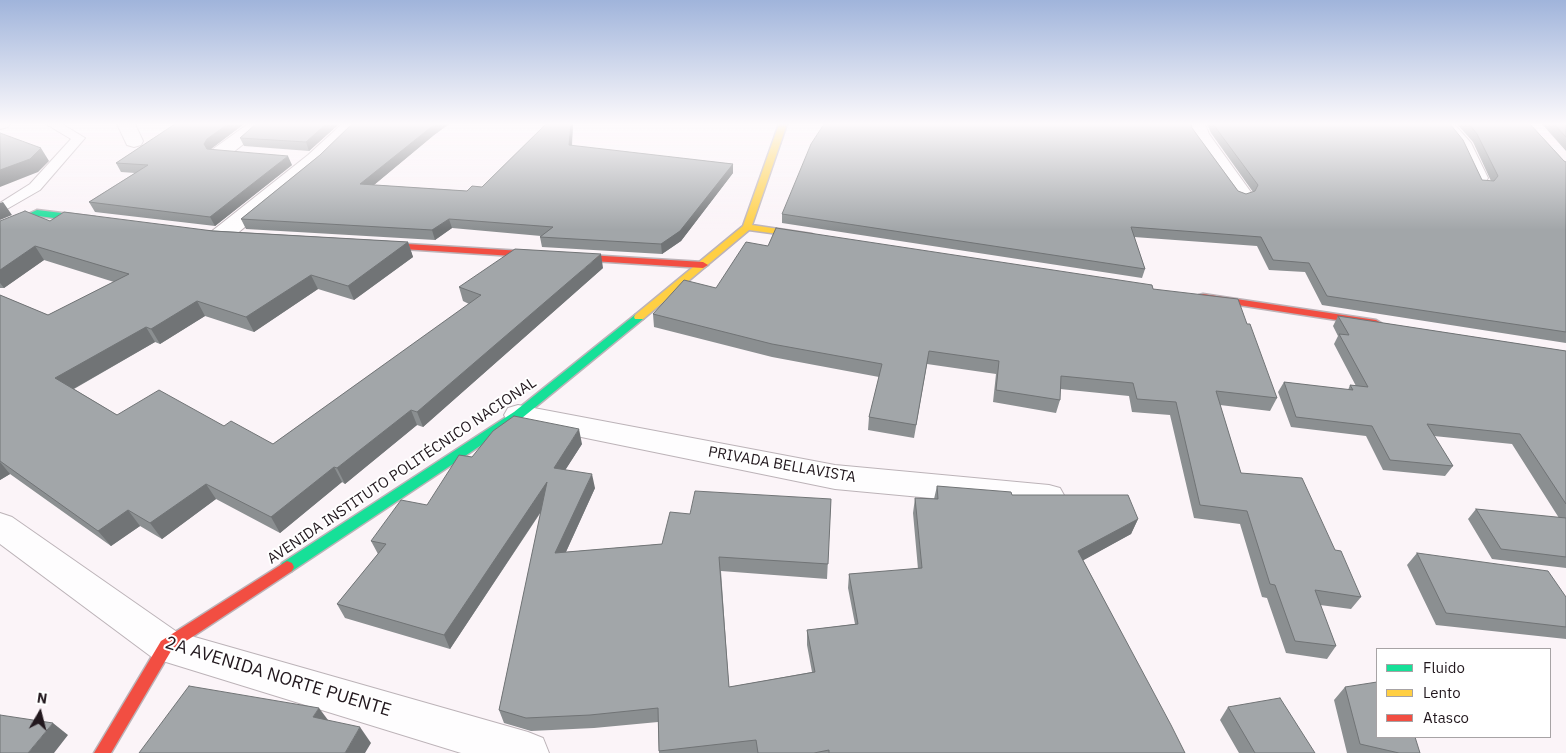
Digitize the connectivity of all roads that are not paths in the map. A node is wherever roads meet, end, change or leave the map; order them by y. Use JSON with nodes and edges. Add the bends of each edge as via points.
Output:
{"nodes":[{"id":1,"x":59,"y":159,"type":"edge"},
{"id":2,"x":315,"y":159,"type":"edge"},
{"id":3,"x":771,"y":159,"type":"edge"},
{"id":4,"x":1218,"y":159,"type":"edge"},
{"id":5,"x":1472,"y":159,"type":"edge"},
{"id":6,"x":1484,"y":185,"type":"edge"},
{"id":7,"x":1243,"y":195,"type":"edge"},
{"id":8,"x":0,"y":209,"type":"edge"},
{"id":9,"x":105,"y":222,"type":"edge"},
{"id":10,"x":747,"y":227,"type":"junction"},
{"id":11,"x":0,"y":230,"type":"edge"},
{"id":12,"x":224,"y":236,"type":"edge"},
{"id":13,"x":826,"y":239,"type":"edge"},
{"id":14,"x":358,"y":244,"type":"edge"},
{"id":15,"x":703,"y":265,"type":"junction"},
{"id":16,"x":1191,"y":295,"type":"edge"},
{"id":17,"x":1388,"y":325,"type":"edge"},
{"id":18,"x":518,"y":416,"type":"junction"},
{"id":19,"x":1049,"y":497,"type":"edge"},
{"id":20,"x":0,"y":526,"type":"edge"},
{"id":21,"x":166,"y":646,"type":"junction"},
{"id":22,"x":102,"y":753,"type":"edge"},
{"id":23,"x":528,"y":753,"type":"edge"}],
"edges":[{"from":1,"to":8,"type":"lane","via":[[35,187]]},
{"from":2,"to":12,"type":"street"},
{"from":3,"to":10,"type":"street","name":"AVENIDA INSTITUTO POLITÉCNICO NACIONAL"},
{"from":4,"to":7,"type":"street"},
{"from":5,"to":6,"type":"lane"},
{"from":9,"to":11,"type":"street","via":[[37,213]]},
{"from":10,"to":13,"type":"street"},
{"from":10,"to":15,"type":"street","name":"AVENIDA INSTITUTO POLITÉCNICO NACIONAL"},
{"from":14,"to":15,"type":"street"},
{"from":15,"to":18,"type":"street","name":"AVENIDA INSTITUTO POLITÉCNICO NACIONAL"},
{"from":16,"to":17,"type":"street"},
{"from":18,"to":19,"type":"street","name":"PRIVADA BELLAVISTA","via":[[835,477]]},
{"from":18,"to":21,"type":"street","name":"AVENIDA INSTITUTO POLITÉCNICO NACIONAL"},
{"from":20,"to":21,"type":"street","name":"2A AVENIDA NORTE PUENTE"},
{"from":21,"to":22,"type":"street"},
{"from":21,"to":23,"type":"street","name":"2A AVENIDA NORTE PUENTE"}]}
